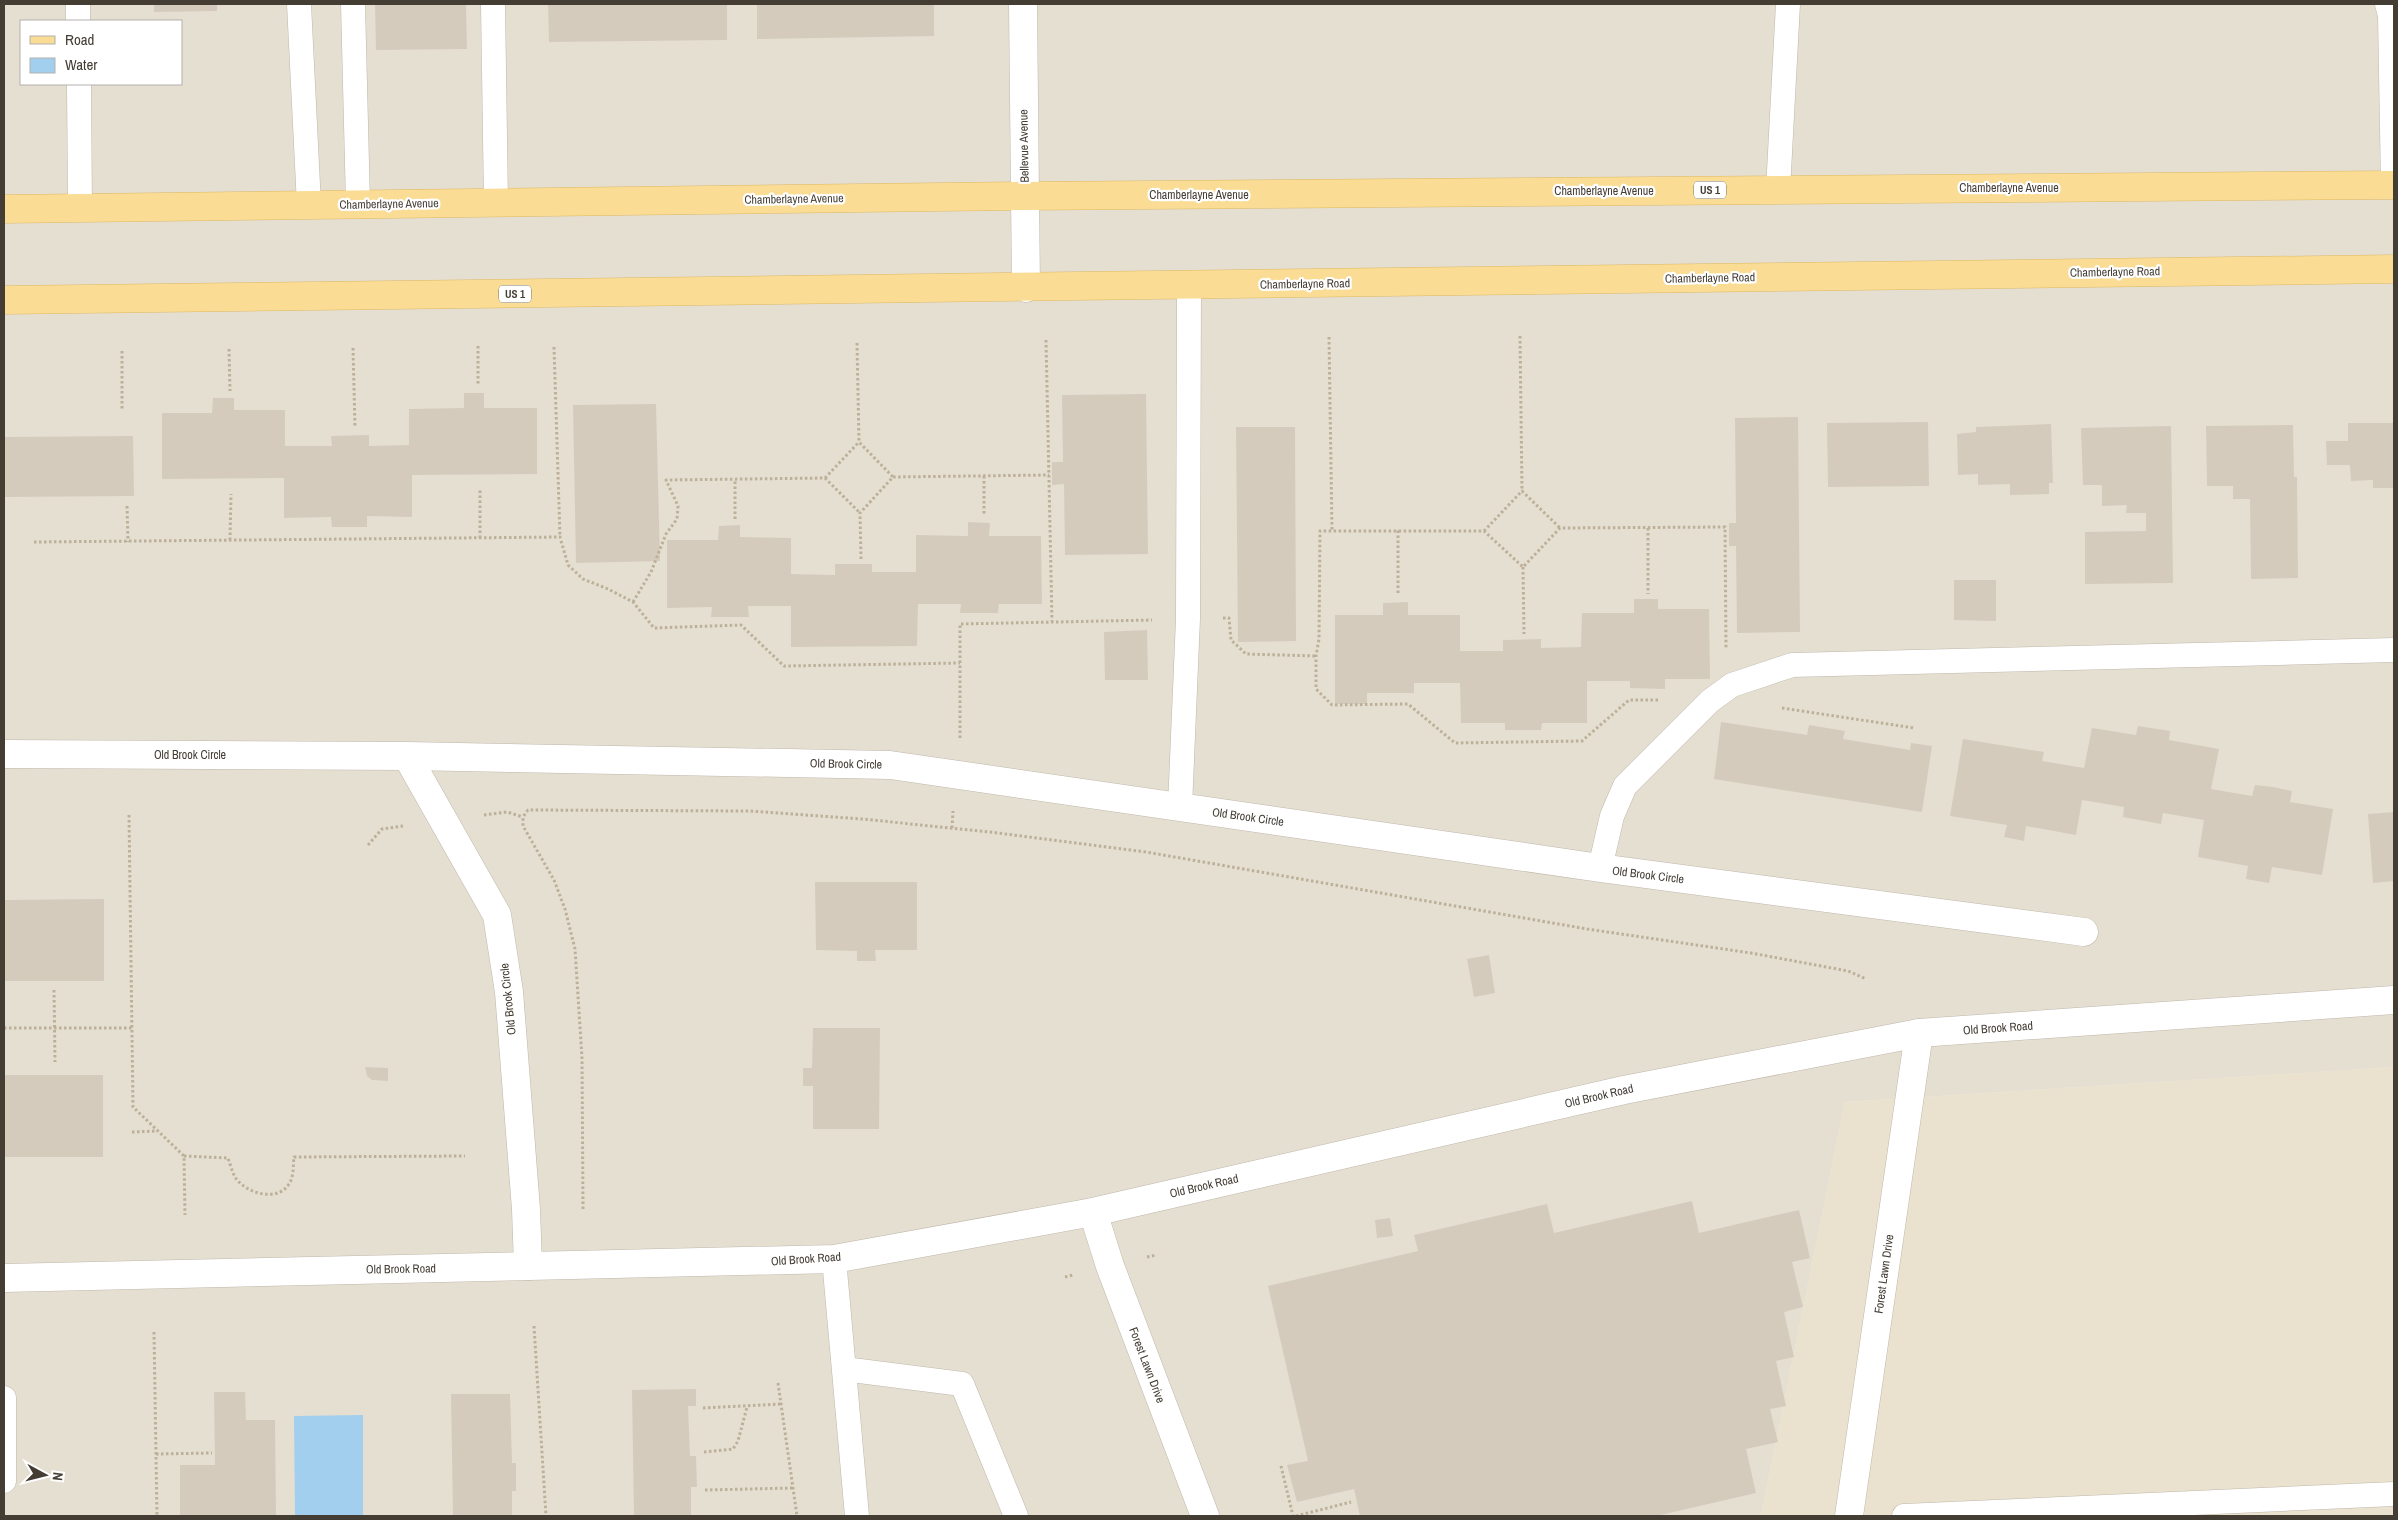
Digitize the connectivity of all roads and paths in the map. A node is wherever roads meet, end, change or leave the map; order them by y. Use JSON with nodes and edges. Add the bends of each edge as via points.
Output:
{"nodes":[{"id":1,"x":78,"y":4,"type":"edge"},
{"id":2,"x":299,"y":4,"type":"edge"},
{"id":3,"x":353,"y":4,"type":"edge"},
{"id":4,"x":493,"y":4,"type":"edge"},
{"id":5,"x":1023,"y":4,"type":"edge"},
{"id":6,"x":1788,"y":4,"type":"edge"},
{"id":7,"x":2387,"y":4,"type":"edge"},
{"id":8,"x":78,"y":20,"type":"edge"},
{"id":9,"x":79,"y":85,"type":"edge"},
{"id":10,"x":2394,"y":185,"type":"edge"},
{"id":11,"x":1778,"y":190,"type":"junction"},
{"id":12,"x":1025,"y":196,"type":"junction"},
{"id":13,"x":496,"y":203,"type":"junction"},
{"id":14,"x":358,"y":204,"type":"junction"},
{"id":15,"x":309,"y":205,"type":"junction"},
{"id":16,"x":80,"y":208,"type":"junction"},
{"id":17,"x":4,"y":209,"type":"edge"},
{"id":18,"x":2394,"y":269,"type":"edge"},
{"id":19,"x":1189,"y":285,"type":"junction"},
{"id":20,"x":1026,"y":288,"type":"junction"},
{"id":21,"x":4,"y":300,"type":"edge"},
{"id":22,"x":1520,"y":336,"type":"dead end"},
{"id":23,"x":1329,"y":337,"type":"dead end"},
{"id":24,"x":1046,"y":340,"type":"dead end"},
{"id":25,"x":857,"y":343,"type":"dead end"},
{"id":26,"x":478,"y":346,"type":"dead end"},
{"id":27,"x":554,"y":347,"type":"dead end"},
{"id":28,"x":353,"y":348,"type":"dead end"},
{"id":29,"x":229,"y":349,"type":"dead end"},
{"id":30,"x":122,"y":351,"type":"dead end"},
{"id":31,"x":478,"y":386,"type":"dead end"},
{"id":32,"x":230,"y":391,"type":"dead end"},
{"id":33,"x":122,"y":409,"type":"dead end"},
{"id":34,"x":354,"y":428,"type":"dead end"},
{"id":35,"x":858,"y":442,"type":"junction"},
{"id":36,"x":1049,"y":475,"type":"junction"},
{"id":37,"x":984,"y":476,"type":"junction"},
{"id":38,"x":893,"y":477,"type":"junction"},
{"id":39,"x":825,"y":478,"type":"junction"},
{"id":40,"x":735,"y":479,"type":"junction"},
{"id":41,"x":480,"y":489,"type":"dead end"},
{"id":42,"x":1522,"y":491,"type":"junction"},
{"id":43,"x":231,"y":494,"type":"dead end"},
{"id":44,"x":127,"y":506,"type":"dead end"},
{"id":45,"x":860,"y":513,"type":"junction"},
{"id":46,"x":984,"y":516,"type":"dead end"},
{"id":47,"x":735,"y":519,"type":"dead end"},
{"id":48,"x":1560,"y":528,"type":"junction"},
{"id":49,"x":1648,"y":528,"type":"junction"},
{"id":50,"x":1398,"y":530,"type":"junction"},
{"id":51,"x":1484,"y":530,"type":"junction"},
{"id":52,"x":1332,"y":531,"type":"junction"},
{"id":53,"x":560,"y":537,"type":"junction"},
{"id":54,"x":480,"y":538,"type":"junction"},
{"id":55,"x":230,"y":540,"type":"junction"},
{"id":56,"x":34,"y":542,"type":"dead end"},
{"id":57,"x":128,"y":542,"type":"junction"},
{"id":58,"x":861,"y":559,"type":"dead end"},
{"id":59,"x":1522,"y":567,"type":"junction"},
{"id":60,"x":1398,"y":593,"type":"dead end"},
{"id":61,"x":1648,"y":594,"type":"dead end"},
{"id":62,"x":633,"y":602,"type":"junction"},
{"id":63,"x":1221,"y":618,"type":"dead end"},
{"id":64,"x":1160,"y":620,"type":"dead end"},
{"id":65,"x":1052,"y":621,"type":"junction"},
{"id":66,"x":1524,"y":634,"type":"dead end"},
{"id":67,"x":2394,"y":650,"type":"edge"},
{"id":68,"x":1726,"y":651,"type":"dead end"},
{"id":69,"x":1316,"y":656,"type":"junction"},
{"id":70,"x":960,"y":663,"type":"junction"},
{"id":71,"x":1668,"y":700,"type":"dead end"},
{"id":72,"x":1779,"y":707,"type":"dead end"},
{"id":73,"x":960,"y":728,"type":"dead end"},
{"id":74,"x":1914,"y":728,"type":"dead end"},
{"id":75,"x":4,"y":754,"type":"edge"},
{"id":76,"x":407,"y":756,"type":"junction"},
{"id":77,"x":1180,"y":807,"type":"junction"},
{"id":78,"x":954,"y":810,"type":"dead end"},
{"id":79,"x":507,"y":812,"type":"dead end"},
{"id":80,"x":130,"y":815,"type":"dead end"},
{"id":81,"x":523,"y":818,"type":"junction"},
{"id":82,"x":952,"y":828,"type":"junction"},
{"id":83,"x":382,"y":829,"type":"dead end"},
{"id":84,"x":368,"y":844,"type":"dead end"},
{"id":85,"x":1600,"y":868,"type":"junction"},
{"id":86,"x":2084,"y":932,"type":"dead end"},
{"id":87,"x":1866,"y":979,"type":"dead end"},
{"id":88,"x":54,"y":990,"type":"dead end"},
{"id":89,"x":2394,"y":1000,"type":"edge"},
{"id":90,"x":4,"y":1028,"type":"edge"},
{"id":91,"x":55,"y":1028,"type":"junction"},
{"id":92,"x":132,"y":1028,"type":"junction"},
{"id":93,"x":1919,"y":1032,"type":"junction"},
{"id":94,"x":55,"y":1062,"type":"dead end"},
{"id":95,"x":158,"y":1131,"type":"junction"},
{"id":96,"x":132,"y":1132,"type":"dead end"},
{"id":97,"x":184,"y":1156,"type":"junction"},
{"id":98,"x":465,"y":1156,"type":"dead end"},
{"id":99,"x":583,"y":1209,"type":"dead end"},
{"id":100,"x":1093,"y":1212,"type":"junction"},
{"id":101,"x":185,"y":1215,"type":"dead end"},
{"id":102,"x":834,"y":1259,"type":"junction"},
{"id":103,"x":528,"y":1266,"type":"junction"},
{"id":104,"x":4,"y":1278,"type":"edge"},
{"id":105,"x":534,"y":1326,"type":"dead end"},
{"id":106,"x":154,"y":1332,"type":"dead end"},
{"id":107,"x":844,"y":1369,"type":"junction"},
{"id":108,"x":778,"y":1383,"type":"dead end"},
{"id":109,"x":4,"y":1398,"type":"edge"},
{"id":110,"x":781,"y":1404,"type":"junction"},
{"id":111,"x":747,"y":1406,"type":"junction"},
{"id":112,"x":703,"y":1408,"type":"dead end"},
{"id":113,"x":704,"y":1452,"type":"dead end"},
{"id":114,"x":212,"y":1453,"type":"dead end"},
{"id":115,"x":156,"y":1454,"type":"junction"},
{"id":116,"x":1281,"y":1466,"type":"dead end"},
{"id":117,"x":4,"y":1480,"type":"edge"},
{"id":118,"x":793,"y":1488,"type":"junction"},
{"id":119,"x":706,"y":1490,"type":"dead end"},
{"id":120,"x":2394,"y":1494,"type":"edge"},
{"id":121,"x":1352,"y":1502,"type":"dead end"},
{"id":122,"x":2134,"y":1511,"type":"edge"},
{"id":123,"x":156,"y":1516,"type":"edge"},
{"id":124,"x":546,"y":1516,"type":"edge"},
{"id":125,"x":797,"y":1516,"type":"edge"},
{"id":126,"x":857,"y":1516,"type":"edge"},
{"id":127,"x":1016,"y":1516,"type":"edge"},
{"id":128,"x":1205,"y":1516,"type":"edge"},
{"id":129,"x":1294,"y":1516,"type":"edge"},
{"id":130,"x":1849,"y":1516,"type":"edge"},
{"id":131,"x":1904,"y":1516,"type":"edge"}],
"edges":[{"from":1,"to":8,"type":"lane"},
{"from":2,"to":15,"type":"lane"},
{"from":3,"to":14,"type":"lane"},
{"from":4,"to":13,"type":"lane"},
{"from":5,"to":12,"type":"street","name":"Bellevue Avenue"},
{"from":6,"to":11,"type":"lane"},
{"from":7,"to":10,"type":"lane","via":[[2390,14]]},
{"from":9,"to":16,"type":"lane"},
{"from":10,"to":11,"type":"main road","name":"Chamberlayne Avenue","number":"US 1"},
{"from":11,"to":12,"type":"main road","name":"Chamberlayne Avenue","number":"US 1"},
{"from":12,"to":13,"type":"main road","name":"Chamberlayne Avenue","number":"US 1"},
{"from":12,"to":20,"type":"street","name":"Bellevue Avenue"},
{"from":13,"to":14,"type":"main road","name":"Chamberlayne Avenue","number":"US 1"},
{"from":14,"to":15,"type":"main road","name":"Chamberlayne Avenue","number":"US 1"},
{"from":15,"to":16,"type":"main road","name":"Chamberlayne Avenue","number":"US 1"},
{"from":16,"to":17,"type":"main road","name":"Chamberlayne Avenue","number":"US 1"},
{"from":18,"to":19,"type":"main road","name":"Chamberlayne Road","number":"US 1"},
{"from":19,"to":20,"type":"main road","name":"Chamberlayne Road","number":"US 1"},
{"from":19,"to":77,"type":"lane","via":[[1188,619]]},
{"from":20,"to":21,"type":"main road","number":"US 1"},
{"from":22,"to":42,"type":"path"},
{"from":23,"to":52,"type":"path"},
{"from":24,"to":36,"type":"path"},
{"from":25,"to":35,"type":"path"},
{"from":26,"to":31,"type":"path"},
{"from":27,"to":53,"type":"path"},
{"from":28,"to":34,"type":"path"},
{"from":29,"to":32,"type":"path"},
{"from":30,"to":33,"type":"path"},
{"from":35,"to":38,"type":"path"},
{"from":35,"to":39,"type":"path"},
{"from":36,"to":37,"type":"path"},
{"from":36,"to":65,"type":"path"},
{"from":37,"to":38,"type":"path"},
{"from":37,"to":46,"type":"path"},
{"from":38,"to":45,"type":"path"},
{"from":39,"to":40,"type":"path"},
{"from":39,"to":45,"type":"path"},
{"from":40,"to":47,"type":"path"},
{"from":40,"to":62,"type":"path","via":[[666,480],[678,506],[677,519],[666,534],[651,572]]},
{"from":41,"to":54,"type":"path"},
{"from":42,"to":48,"type":"path"},
{"from":42,"to":51,"type":"path"},
{"from":43,"to":55,"type":"path"},
{"from":44,"to":57,"type":"path"},
{"from":45,"to":58,"type":"path"},
{"from":48,"to":49,"type":"path"},
{"from":48,"to":59,"type":"path"},
{"from":49,"to":61,"type":"path"},
{"from":49,"to":68,"type":"path","via":[[1725,527]]},
{"from":50,"to":51,"type":"path"},
{"from":50,"to":52,"type":"path"},
{"from":50,"to":60,"type":"path"},
{"from":51,"to":59,"type":"path"},
{"from":52,"to":69,"type":"path","via":[[1320,531],[1320,640]]},
{"from":53,"to":54,"type":"path"},
{"from":53,"to":62,"type":"path","via":[[568,565],[583,579]]},
{"from":54,"to":55,"type":"path"},
{"from":55,"to":57,"type":"path"},
{"from":56,"to":57,"type":"path"},
{"from":59,"to":66,"type":"path"},
{"from":62,"to":70,"type":"path","via":[[654,628],[741,625],[784,666]]},
{"from":63,"to":69,"type":"path","via":[[1229,618],[1231,640],[1246,654]]},
{"from":64,"to":65,"type":"path"},
{"from":65,"to":70,"type":"path","via":[[960,624]]},
{"from":67,"to":85,"type":"lane","via":[[1792,665],[1732,685],[1710,701],[1625,786],[1612,816]]},
{"from":69,"to":71,"type":"path","via":[[1316,689],[1332,705],[1408,704],[1455,743],[1582,741],[1629,700]]},
{"from":70,"to":73,"type":"path"},
{"from":72,"to":74,"type":"path"},
{"from":75,"to":76,"type":"street","name":"Old Brook Circle"},
{"from":76,"to":77,"type":"street","name":"Old Brook Circle","via":[[890,765]]},
{"from":76,"to":103,"type":"street","name":"Old Brook Circle","via":[[496,915],[509,992]]},
{"from":77,"to":85,"type":"street","name":"Old Brook Circle"},
{"from":78,"to":82,"type":"path"},
{"from":79,"to":81,"type":"path"},
{"from":80,"to":92,"type":"path"},
{"from":81,"to":82,"type":"path","via":[[528,810],[540,808],[727,810]]},
{"from":81,"to":99,"type":"path","via":[[524,826],[554,880],[575,949],[582,1049]]},
{"from":82,"to":87,"type":"path","via":[[1146,852],[1587,929],[1751,953],[1848,971]]},
{"from":83,"to":84,"type":"path"},
{"from":85,"to":86,"type":"street","name":"Old Brook Circle"},
{"from":88,"to":91,"type":"path"},
{"from":89,"to":93,"type":"street","name":"Old Brook Road"},
{"from":90,"to":91,"type":"path"},
{"from":91,"to":92,"type":"path"},
{"from":91,"to":94,"type":"path"},
{"from":92,"to":95,"type":"path","via":[[133,1107]]},
{"from":93,"to":100,"type":"street","name":"Old Brook Road","via":[[1624,1090]]},
{"from":93,"to":130,"type":"street","name":"Forest Lawn Drive"},
{"from":95,"to":96,"type":"path"},
{"from":95,"to":97,"type":"path"},
{"from":97,"to":98,"type":"path","via":[[228,1158],[235,1177],[246,1188],[265,1195],[281,1193],[290,1183],[294,1157]]},
{"from":97,"to":101,"type":"path"},
{"from":100,"to":102,"type":"street","name":"Old Brook Road"},
{"from":100,"to":128,"type":"street","name":"Forest Lawn Drive","via":[[1110,1266]]},
{"from":102,"to":103,"type":"street","name":"Old Brook Road"},
{"from":102,"to":107,"type":"lane"},
{"from":103,"to":104,"type":"street","name":"Old Brook Road"},
{"from":105,"to":124,"type":"path"},
{"from":106,"to":115,"type":"path"},
{"from":107,"to":126,"type":"lane"},
{"from":107,"to":127,"type":"lane","via":[[962,1384]]},
{"from":108,"to":110,"type":"path"},
{"from":109,"to":117,"type":"lane"},
{"from":110,"to":111,"type":"path"},
{"from":110,"to":118,"type":"path"},
{"from":111,"to":112,"type":"path"},
{"from":111,"to":113,"type":"path","via":[[741,1434],[732,1449]]},
{"from":114,"to":115,"type":"path"},
{"from":115,"to":123,"type":"path"},
{"from":116,"to":129,"type":"path"},
{"from":118,"to":119,"type":"path"},
{"from":118,"to":125,"type":"path"},
{"from":120,"to":122,"type":"lane"},
{"from":121,"to":129,"type":"path"},
{"from":122,"to":131,"type":"lane"}]}
